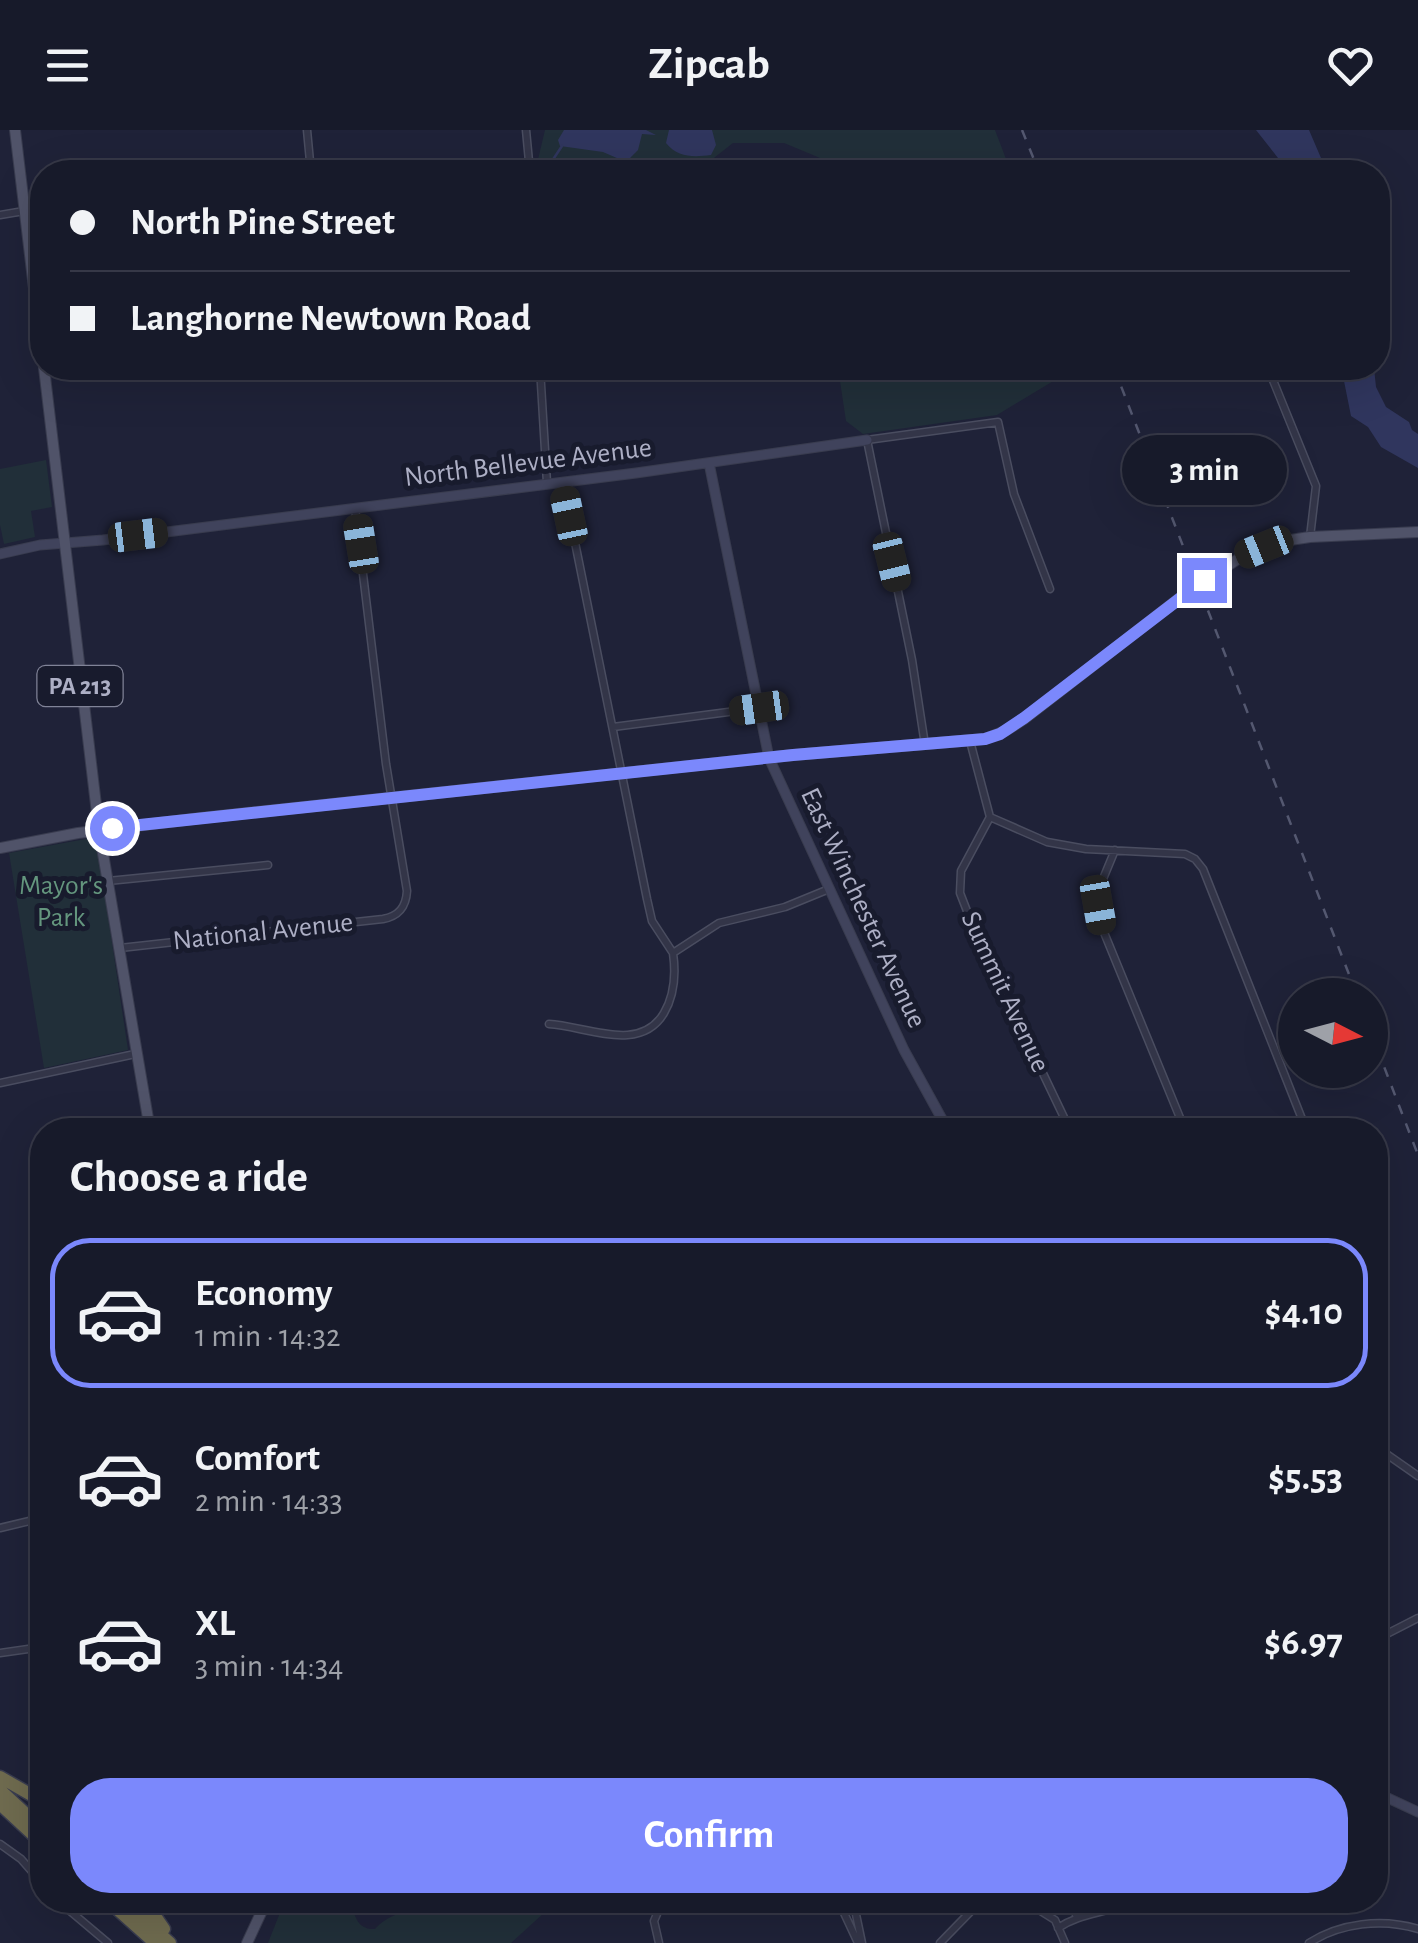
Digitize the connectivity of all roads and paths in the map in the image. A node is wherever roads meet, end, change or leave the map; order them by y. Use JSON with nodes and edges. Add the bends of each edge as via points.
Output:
{"nodes":[{"id":1,"x":15,"y":130,"type":"edge"},
{"id":2,"x":307,"y":130,"type":"edge"},
{"id":3,"x":526,"y":130,"type":"edge"},
{"id":4,"x":310,"y":160,"type":"edge"},
{"id":5,"x":529,"y":160,"type":"edge"},
{"id":6,"x":25,"y":211,"type":"junction"},
{"id":7,"x":0,"y":215,"type":"edge"},
{"id":8,"x":30,"y":253,"type":"edge"},
{"id":9,"x":45,"y":380,"type":"edge"},
{"id":10,"x":541,"y":380,"type":"edge"},
{"id":11,"x":1273,"y":380,"type":"edge"},
{"id":12,"x":867,"y":440,"type":"junction"},
{"id":13,"x":709,"y":463,"type":"junction"},
{"id":14,"x":562,"y":481,"type":"junction"},
{"id":15,"x":547,"y":483,"type":"junction"},
{"id":16,"x":355,"y":506,"type":"junction"},
{"id":17,"x":1418,"y":532,"type":"edge"},
{"id":18,"x":1310,"y":537,"type":"junction"},
{"id":19,"x":64,"y":542,"type":"junction"},
{"id":20,"x":0,"y":554,"type":"edge"},
{"id":21,"x":1050,"y":589,"type":"dead end"},
{"id":22,"x":759,"y":708,"type":"junction"},
{"id":23,"x":613,"y":728,"type":"junction"},
{"id":24,"x":970,"y":741,"type":"junction"},
{"id":25,"x":925,"y":745,"type":"junction"},
{"id":26,"x":769,"y":758,"type":"junction"},
{"id":27,"x":622,"y":774,"type":"junction"},
{"id":28,"x":391,"y":798,"type":"junction"},
{"id":29,"x":990,"y":817,"type":"junction"},
{"id":30,"x":99,"y":830,"type":"junction"},
{"id":31,"x":0,"y":848,"type":"edge"},
{"id":32,"x":1115,"y":850,"type":"junction"},
{"id":33,"x":268,"y":865,"type":"dead end"},
{"id":34,"x":107,"y":881,"type":"junction"},
{"id":35,"x":830,"y":889,"type":"junction"},
{"id":36,"x":118,"y":949,"type":"junction"},
{"id":37,"x":672,"y":953,"type":"junction"},
{"id":38,"x":549,"y":1024,"type":"dead end"},
{"id":39,"x":135,"y":1054,"type":"junction"},
{"id":40,"x":0,"y":1083,"type":"edge"},
{"id":41,"x":148,"y":1118,"type":"edge"},
{"id":42,"x":941,"y":1118,"type":"edge"},
{"id":43,"x":1064,"y":1118,"type":"edge"},
{"id":44,"x":1180,"y":1118,"type":"edge"},
{"id":45,"x":1301,"y":1118,"type":"edge"},
{"id":46,"x":1388,"y":1454,"type":"edge"},
{"id":47,"x":1418,"y":1476,"type":"edge"},
{"id":48,"x":30,"y":1521,"type":"edge"},
{"id":49,"x":0,"y":1528,"type":"edge"},
{"id":50,"x":1418,"y":1618,"type":"edge"},
{"id":51,"x":1388,"y":1633,"type":"edge"},
{"id":52,"x":30,"y":1649,"type":"edge"},
{"id":53,"x":0,"y":1653,"type":"edge"},
{"id":54,"x":0,"y":1777,"type":"edge"},
{"id":55,"x":0,"y":1790,"type":"edge"},
{"id":56,"x":30,"y":1794,"type":"edge"},
{"id":57,"x":1388,"y":1798,"type":"edge"},
{"id":58,"x":0,"y":1804,"type":"edge"},
{"id":59,"x":1418,"y":1812,"type":"edge"},
{"id":60,"x":30,"y":1818,"type":"edge"},
{"id":61,"x":30,"y":1831,"type":"edge"},
{"id":62,"x":0,"y":1844,"type":"edge"},
{"id":63,"x":30,"y":1870,"type":"edge"},
{"id":64,"x":73,"y":1913,"type":"edge"},
{"id":65,"x":122,"y":1913,"type":"edge"},
{"id":66,"x":137,"y":1913,"type":"edge"},
{"id":67,"x":152,"y":1913,"type":"edge"},
{"id":68,"x":261,"y":1913,"type":"edge"},
{"id":69,"x":657,"y":1913,"type":"edge"},
{"id":70,"x":845,"y":1913,"type":"edge"},
{"id":71,"x":854,"y":1913,"type":"edge"},
{"id":72,"x":969,"y":1913,"type":"edge"},
{"id":73,"x":1044,"y":1913,"type":"edge"},
{"id":74,"x":1078,"y":1913,"type":"edge"},
{"id":75,"x":1090,"y":1913,"type":"edge"},
{"id":76,"x":1076,"y":1916,"type":"junction"},
{"id":77,"x":1058,"y":1928,"type":"junction"},
{"id":78,"x":1418,"y":1930,"type":"edge"},
{"id":79,"x":658,"y":1941,"type":"edge"},
{"id":80,"x":108,"y":1943,"type":"edge"},
{"id":81,"x":155,"y":1943,"type":"edge"},
{"id":82,"x":172,"y":1943,"type":"edge"},
{"id":83,"x":248,"y":1943,"type":"edge"},
{"id":84,"x":860,"y":1943,"type":"edge"},
{"id":85,"x":940,"y":1943,"type":"edge"},
{"id":86,"x":1064,"y":1943,"type":"edge"},
{"id":87,"x":1309,"y":1943,"type":"edge"}],
"edges":[{"from":1,"to":6,"type":"main road"},
{"from":2,"to":4,"type":"street"},
{"from":3,"to":5,"type":"street"},
{"from":6,"to":7,"type":"street"},
{"from":6,"to":8,"type":"main road"},
{"from":9,"to":19,"type":"main road","number":"PA 213"},
{"from":10,"to":15,"type":"street"},
{"from":11,"to":18,"type":"street","via":[[1316,486]]},
{"from":12,"to":13,"type":"street","name":"North Bellevue Avenue"},
{"from":12,"to":21,"type":"street","name":"North Bellevue Avenue","via":[[998,422],[1014,494]]},
{"from":12,"to":25,"type":"street"},
{"from":13,"to":14,"type":"street","name":"North Bellevue Avenue"},
{"from":13,"to":22,"type":"street","name":"East Winchester Avenue"},
{"from":14,"to":15,"type":"street","name":"North Bellevue Avenue"},
{"from":14,"to":23,"type":"street"},
{"from":15,"to":16,"type":"street","name":"North Bellevue Avenue"},
{"from":16,"to":19,"type":"street","name":"North Bellevue Avenue"},
{"from":16,"to":28,"type":"street"},
{"from":17,"to":18,"type":"main road"},
{"from":18,"to":24,"type":"main road","via":[[1277,542],[1224,566],[1005,732]]},
{"from":19,"to":20,"type":"street","name":"North Bellevue Avenue"},
{"from":19,"to":30,"type":"main road","number":"PA 213"},
{"from":22,"to":23,"type":"street"},
{"from":22,"to":26,"type":"street","name":"East Winchester Avenue"},
{"from":23,"to":27,"type":"street"},
{"from":24,"to":25,"type":"main road"},
{"from":24,"to":29,"type":"street"},
{"from":25,"to":26,"type":"main road"},
{"from":26,"to":27,"type":"main road"},
{"from":26,"to":35,"type":"street","name":"East Winchester Avenue"},
{"from":27,"to":28,"type":"main road"},
{"from":27,"to":37,"type":"street","via":[[652,921]]},
{"from":28,"to":30,"type":"main road"},
{"from":28,"to":36,"type":"street","name":"National Avenue","via":[[407,891],[393,916]]},
{"from":29,"to":32,"type":"street","via":[[1048,842]]},
{"from":29,"to":43,"type":"street","name":"Summit Avenue","via":[[961,871],[960,893]]},
{"from":30,"to":31,"type":"main road"},
{"from":30,"to":34,"type":"main road","number":"PA 213"},
{"from":32,"to":44,"type":"street","via":[[1098,891],[1103,930]]},
{"from":32,"to":45,"type":"street","via":[[1178,852],[1200,864]]},
{"from":33,"to":34,"type":"street"},
{"from":34,"to":36,"type":"main road","number":"PA 213"},
{"from":35,"to":37,"type":"street","via":[[719,924]]},
{"from":35,"to":42,"type":"street","name":"East Winchester Avenue"},
{"from":36,"to":39,"type":"main road","number":"PA 213"},
{"from":37,"to":38,"type":"street","via":[[672,992],[648,1031],[615,1035]]},
{"from":39,"to":40,"type":"street"},
{"from":39,"to":41,"type":"main road","number":"PA 213"},
{"from":46,"to":47,"type":"street"},
{"from":48,"to":49,"type":"street"},
{"from":50,"to":51,"type":"street"},
{"from":52,"to":53,"type":"street"},
{"from":54,"to":56,"type":"highway"},
{"from":55,"to":60,"type":"highway"},
{"from":57,"to":59,"type":"street"},
{"from":58,"to":61,"type":"highway"},
{"from":62,"to":63,"type":"street"},
{"from":64,"to":80,"type":"street"},
{"from":65,"to":81,"type":"highway"},
{"from":66,"to":82,"type":"highway"},
{"from":67,"to":82,"type":"highway"},
{"from":68,"to":83,"type":"main road"},
{"from":69,"to":79,"type":"street"},
{"from":70,"to":84,"type":"street"},
{"from":71,"to":84,"type":"street"},
{"from":72,"to":85,"type":"street"},
{"from":73,"to":77,"type":"street"},
{"from":74,"to":76,"type":"street"},
{"from":75,"to":76,"type":"street"},
{"from":76,"to":77,"type":"street"},
{"from":77,"to":86,"type":"street"},
{"from":78,"to":87,"type":"street","via":[[1358,1925]]}]}
